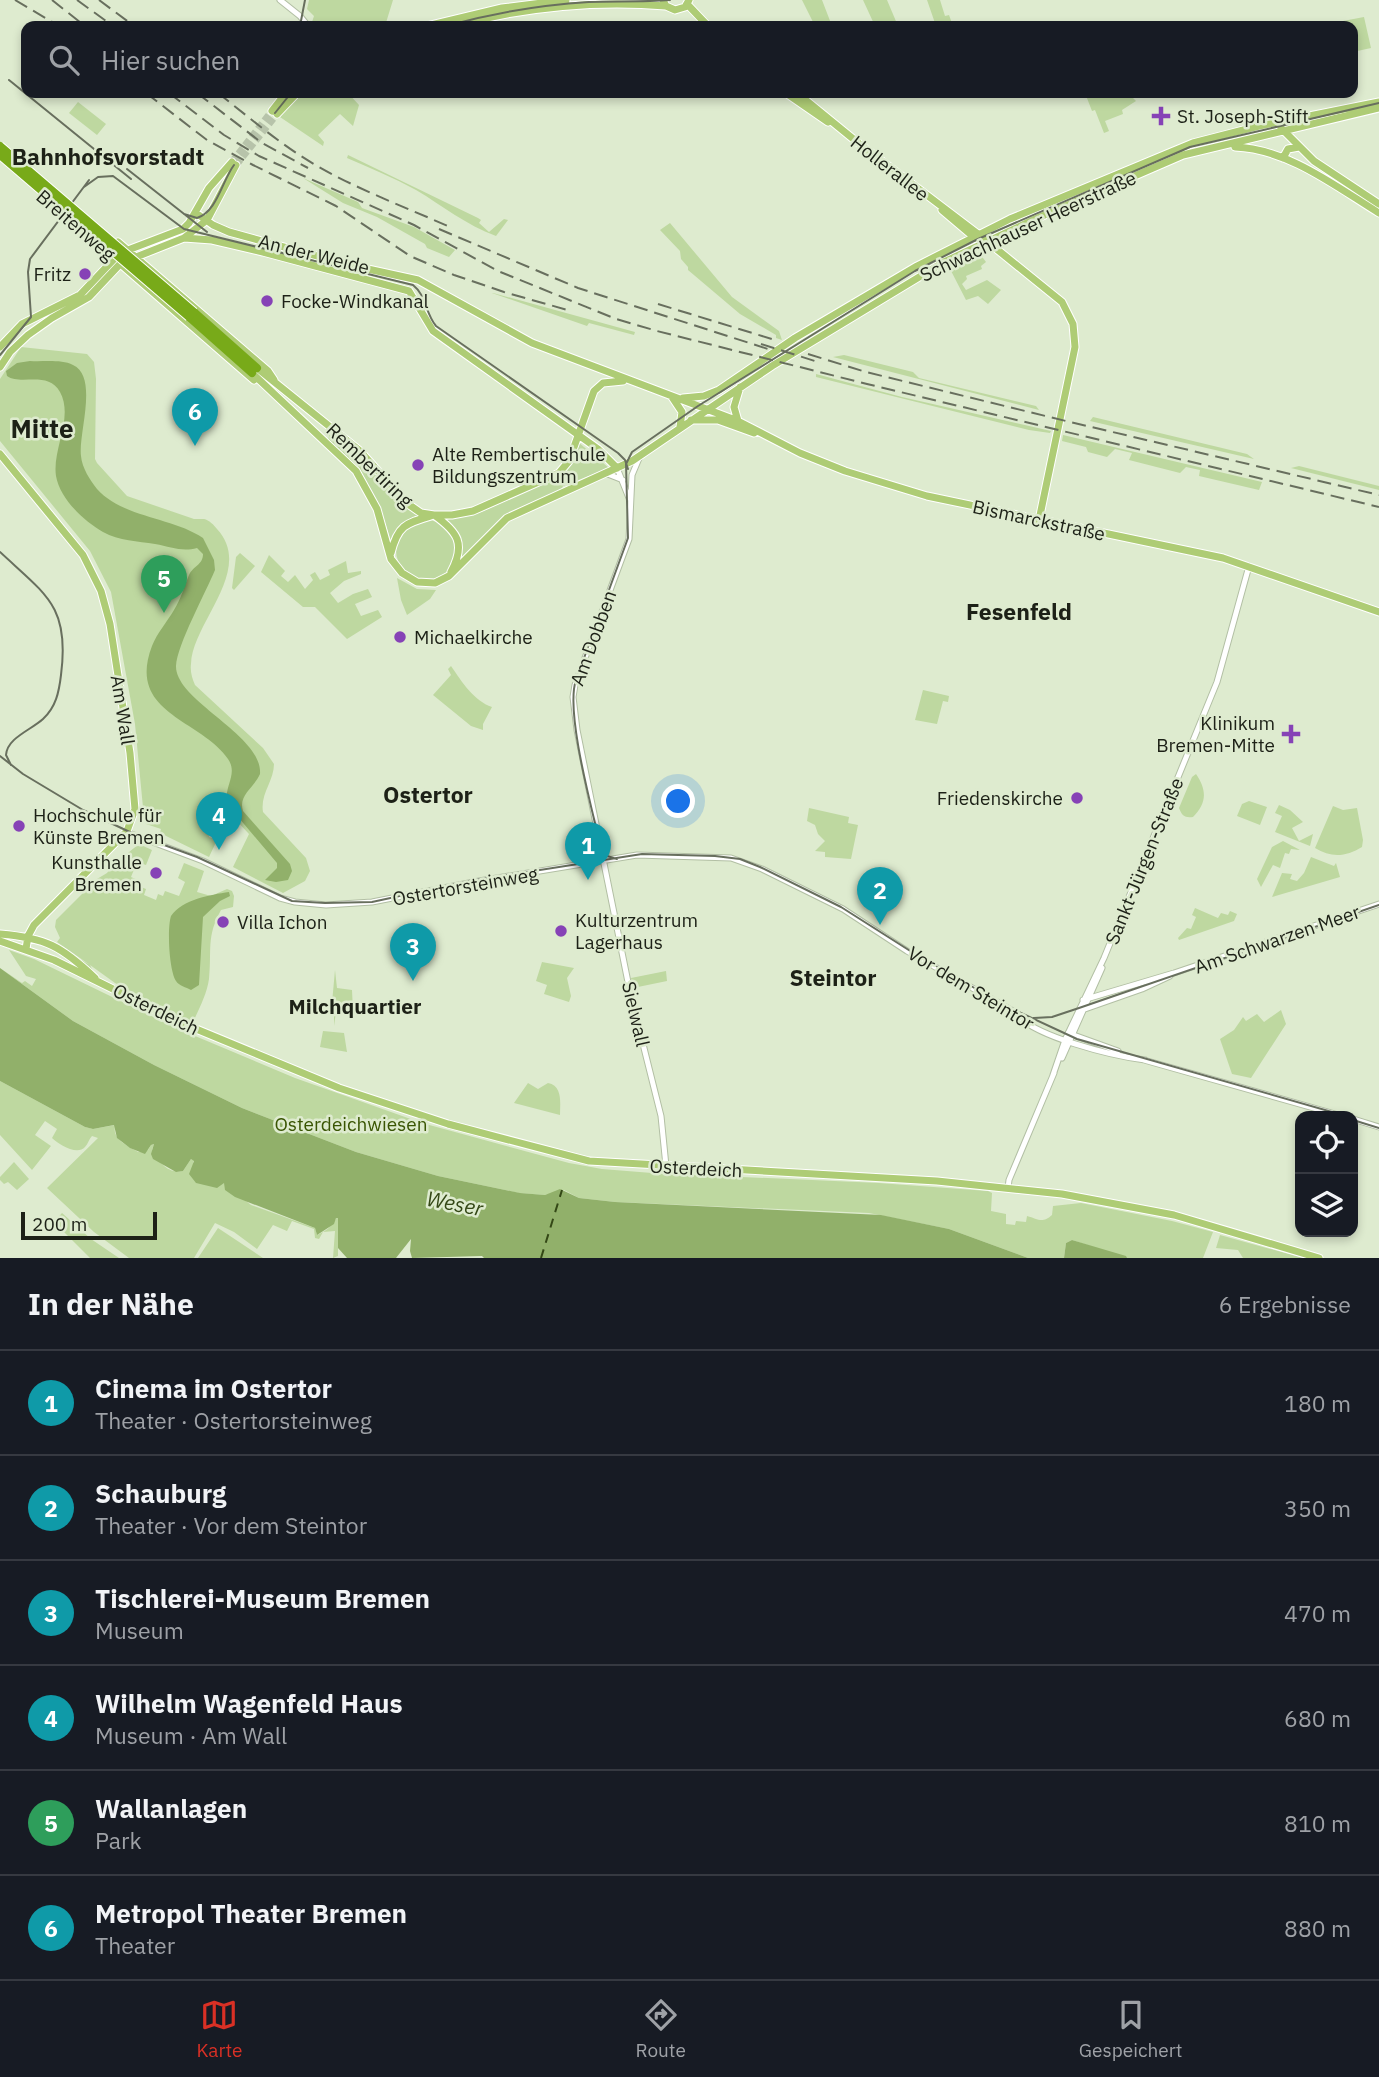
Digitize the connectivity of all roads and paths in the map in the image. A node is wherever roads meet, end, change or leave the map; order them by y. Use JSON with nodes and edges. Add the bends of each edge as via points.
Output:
{"nodes":[{"id":1,"x":280,"y":0,"type":"edge"},
{"id":2,"x":566,"y":0,"type":"edge"},
{"id":3,"x":664,"y":3,"type":"edge"},
{"id":4,"x":686,"y":4,"type":"edge"},
{"id":5,"x":304,"y":21,"type":"edge"},
{"id":6,"x":449,"y":21,"type":"edge"},
{"id":7,"x":480,"y":21,"type":"edge"},
{"id":8,"x":702,"y":21,"type":"edge"},
{"id":9,"x":283,"y":98,"type":"edge"},
{"id":10,"x":291,"y":98,"type":"edge"},
{"id":11,"x":793,"y":98,"type":"edge"},
{"id":12,"x":803,"y":98,"type":"edge"},
{"id":13,"x":1379,"y":102,"type":"edge"},
{"id":14,"x":1379,"y":108,"type":"edge"},
{"id":15,"x":1276,"y":122,"type":"junction"},
{"id":16,"x":841,"y":130,"type":"junction"},
{"id":17,"x":1284,"y":131,"type":"junction"},
{"id":18,"x":0,"y":144,"type":"edge"},
{"id":19,"x":1227,"y":145,"type":"junction"},
{"id":20,"x":1299,"y":147,"type":"junction"},
{"id":21,"x":0,"y":157,"type":"edge"},
{"id":22,"x":1283,"y":158,"type":"junction"},
{"id":23,"x":1379,"y":204,"type":"edge"},
{"id":24,"x":196,"y":212,"type":"junction"},
{"id":25,"x":1379,"y":213,"type":"edge"},
{"id":26,"x":207,"y":220,"type":"junction"},
{"id":27,"x":975,"y":235,"type":"junction"},
{"id":28,"x":184,"y":238,"type":"junction"},
{"id":29,"x":987,"y":243,"type":"junction"},
{"id":30,"x":122,"y":256,"type":"junction"},
{"id":31,"x":136,"y":256,"type":"junction"},
{"id":32,"x":89,"y":291,"type":"junction"},
{"id":33,"x":418,"y":306,"type":"joint"},
{"id":34,"x":0,"y":347,"type":"edge"},
{"id":35,"x":0,"y":367,"type":"edge"},
{"id":36,"x":255,"y":371,"type":"junction"},
{"id":37,"x":627,"y":380,"type":"junction"},
{"id":38,"x":276,"y":383,"type":"junction"},
{"id":39,"x":740,"y":386,"type":"junction"},
{"id":40,"x":275,"y":394,"type":"junction"},
{"id":41,"x":673,"y":397,"type":"junction"},
{"id":42,"x":706,"y":409,"type":"junction"},
{"id":43,"x":690,"y":420,"type":"junction"},
{"id":44,"x":738,"y":421,"type":"junction"},
{"id":45,"x":679,"y":428,"type":"junction"},
{"id":46,"x":578,"y":434,"type":"junction"},
{"id":47,"x":771,"y":439,"type":"junction"},
{"id":48,"x":598,"y":449,"type":"junction"},
{"id":49,"x":0,"y":454,"type":"edge"},
{"id":50,"x":639,"y":456,"type":"junction"},
{"id":51,"x":632,"y":461,"type":"junction"},
{"id":52,"x":617,"y":468,"type":"junction"},
{"id":53,"x":605,"y":473,"type":"junction"},
{"id":54,"x":623,"y":480,"type":"junction"},
{"id":55,"x":629,"y":500,"type":"junction"},
{"id":56,"x":434,"y":516,"type":"junction"},
{"id":57,"x":1039,"y":520,"type":"junction"},
{"id":58,"x":391,"y":555,"type":"junction"},
{"id":59,"x":1248,"y":566,"type":"junction"},
{"id":60,"x":449,"y":576,"type":"junction"},
{"id":61,"x":1379,"y":612,"type":"edge"},
{"id":62,"x":126,"y":832,"type":"junction"},
{"id":63,"x":604,"y":861,"type":"junction"},
{"id":64,"x":1379,"y":904,"type":"edge"},
{"id":65,"x":0,"y":934,"type":"edge"},
{"id":66,"x":28,"y":936,"type":"junction"},
{"id":67,"x":0,"y":941,"type":"edge"},
{"id":68,"x":49,"y":943,"type":"junction"},
{"id":69,"x":26,"y":949,"type":"junction"},
{"id":70,"x":43,"y":956,"type":"junction"},
{"id":71,"x":1104,"y":958,"type":"junction"},
{"id":72,"x":1174,"y":973,"type":"junction"},
{"id":73,"x":97,"y":980,"type":"junction"},
{"id":74,"x":1091,"y":997,"type":"junction"},
{"id":75,"x":1083,"y":1000,"type":"junction"},
{"id":76,"x":1085,"y":1009,"type":"junction"},
{"id":77,"x":1069,"y":1038,"type":"junction"},
{"id":78,"x":1324,"y":1111,"type":"edge"},
{"id":79,"x":1358,"y":1121,"type":"edge"},
{"id":80,"x":1379,"y":1127,"type":"edge"},
{"id":81,"x":666,"y":1166,"type":"junction"},
{"id":82,"x":1008,"y":1188,"type":"junction"},
{"id":83,"x":1320,"y":1258,"type":"edge"}],
"edges":[{"from":1,"to":5,"type":"street"},
{"from":2,"to":6,"type":"main road"},
{"from":3,"to":4,"type":"main road","via":[[675,10]]},
{"from":3,"to":7,"type":"main road","via":[[549,8]]},
{"from":4,"to":8,"type":"main road"},
{"from":9,"to":10,"type":"main road","via":[[274,112]]},
{"from":11,"to":16,"type":"main road","name":"Hollerallee"},
{"from":12,"to":16,"type":"main road","name":"Hollerallee"},
{"from":13,"to":15,"type":"main road","name":"Schwachhauser Heerstraße"},
{"from":14,"to":17,"type":"main road","name":"Schwachhauser Heerstraße"},
{"from":15,"to":17,"type":"main road"},
{"from":15,"to":27,"type":"main road","name":"Schwachhauser Heerstraße","via":[[1193,143]]},
{"from":16,"to":27,"type":"main road","name":"Hollerallee"},
{"from":17,"to":19,"type":"main road","name":"Schwachhauser Heerstraße"},
{"from":17,"to":20,"type":"main road"},
{"from":18,"to":30,"type":"highway","bridge":true},
{"from":19,"to":22,"type":"main road"},
{"from":19,"to":29,"type":"main road","name":"Schwachhauser Heerstraße","via":[[1184,155]]},
{"from":20,"to":22,"type":"main road","via":[[1287,149]]},
{"from":20,"to":23,"type":"main road"},
{"from":21,"to":30,"type":"highway","bridge":true},
{"from":22,"to":25,"type":"main road"},
{"from":24,"to":26,"type":"main road","name":"An der Weide"},
{"from":24,"to":26,"type":"main road","via":[[209,188],[234,164]]},
{"from":24,"to":30,"type":"main road","via":[[177,233]]},
{"from":26,"to":28,"type":"main road"},
{"from":26,"to":37,"type":"main road","name":"An der Weide","via":[[229,232],[401,275],[435,288],[532,343]]},
{"from":27,"to":29,"type":"main road","name":"Hollerallee"},
{"from":27,"to":41,"type":"main road","name":"Schwachhauser Heerstraße","via":[[795,338],[727,385],[704,396]]},
{"from":28,"to":31,"type":"main road"},
{"from":28,"to":33,"type":"main road","name":"An der Weide","via":[[212,240],[402,289]]},
{"from":29,"to":39,"type":"main road","name":"Schwachhauser Heerstraße","via":[[898,288]]},
{"from":29,"to":57,"type":"main road","name":"Hollerallee","via":[[1062,302],[1075,336]]},
{"from":30,"to":31,"type":"main road","name":"Rembertiring"},
{"from":30,"to":31,"type":"main road"},
{"from":30,"to":32,"type":"main road"},
{"from":30,"to":36,"type":"highway","bridge":true},
{"from":30,"to":40,"type":"main road","name":"Rembertiring","via":[[245,373]]},
{"from":31,"to":38,"type":"main road","name":"Rembertiring","via":[[268,371]]},
{"from":32,"to":34,"type":"main road","via":[[13,331]]},
{"from":32,"to":35,"type":"main road","via":[[20,343]]},
{"from":33,"to":46,"type":"main road","name":"Am Dobben","via":[[433,331]]},
{"from":36,"to":38,"type":"main road","name":"Rembertiring"},
{"from":36,"to":40,"type":"main road","name":"Rembertiring"},
{"from":37,"to":41,"type":"main road"},
{"from":37,"to":46,"type":"main road","via":[[598,386]]},
{"from":38,"to":56,"type":"main road","name":"Rembertiring","via":[[360,451],[408,505]]},
{"from":39,"to":42,"type":"main road","name":"Schwachhauser Heerstraße"},
{"from":39,"to":44,"type":"main road","via":[[734,407]]},
{"from":40,"to":58,"type":"main road","name":"Rembertiring","via":[[363,481]]},
{"from":41,"to":42,"type":"main road","name":"Bismarckstraße"},
{"from":41,"to":45,"type":"main road","via":[[682,412]]},
{"from":42,"to":43,"type":"main road","name":"Schwachhauser Heerstraße"},
{"from":42,"to":44,"type":"main road","name":"Bismarckstraße"},
{"from":43,"to":45,"type":"main road","name":"Schwachhauser Heerstraße"},
{"from":43,"to":47,"type":"main road","via":[[718,420]]},
{"from":44,"to":47,"type":"main road","name":"Bismarckstraße"},
{"from":45,"to":50,"type":"main road"},
{"from":46,"to":48,"type":"main road","name":"Am Dobben"},
{"from":46,"to":56,"type":"main road","via":[[567,465],[555,475],[473,511]]},
{"from":47,"to":57,"type":"main road","name":"Bismarckstraße","via":[[891,486]]},
{"from":48,"to":51,"type":"main road"},
{"from":48,"to":52,"type":"main road","name":"Am Dobben"},
{"from":49,"to":62,"type":"main road","name":"Am Wall","via":[[83,555],[105,601],[134,787],[135,810]]},
{"from":50,"to":51,"type":"main road"},
{"from":50,"to":55,"type":"street","name":"Am Dobben"},
{"from":51,"to":52,"type":"main road"},
{"from":52,"to":53,"type":"main road"},
{"from":52,"to":54,"type":"street","name":"Am Dobben"},
{"from":53,"to":54,"type":"street"},
{"from":53,"to":60,"type":"main road","via":[[506,519]]},
{"from":54,"to":55,"type":"street","name":"Am Dobben"},
{"from":55,"to":63,"type":"street","name":"Am Dobben","via":[[629,539],[573,694]]},
{"from":56,"to":58,"type":"main road","via":[[402,527]]},
{"from":56,"to":60,"type":"main road","via":[[449,526],[458,541],[457,559]]},
{"from":57,"to":59,"type":"main road","name":"Bismarckstraße"},
{"from":58,"to":60,"type":"main road","name":"Rembertiring","via":[[402,573],[417,582],[435,583]]},
{"from":59,"to":61,"type":"main road","name":"Bismarckstraße"},
{"from":59,"to":71,"type":"street","name":"Sankt-Jürgen-Straße","via":[[1217,682]]},
{"from":62,"to":63,"type":"street","name":"Ostertorsteinweg","via":[[197,858],[280,898],[326,905],[372,902]]},
{"from":62,"to":66,"type":"main road"},
{"from":63,"to":77,"type":"street","name":"Vor dem Steintor","via":[[650,855],[724,857],[749,863],[843,909],[1024,1021]]},
{"from":63,"to":81,"type":"street","name":"Sielwall","via":[[661,1116]]},
{"from":64,"to":72,"type":"street","name":"Am Schwarzen Meer"},
{"from":65,"to":66,"type":"main road","name":"Osterdeich"},
{"from":66,"to":68,"type":"main road","name":"Osterdeich"},
{"from":66,"to":69,"type":"main road"},
{"from":67,"to":69,"type":"main road","name":"Osterdeich"},
{"from":68,"to":70,"type":"main road","via":[[43,947]]},
{"from":68,"to":73,"type":"main road","name":"Osterdeich"},
{"from":69,"to":70,"type":"main road","name":"Osterdeich"},
{"from":70,"to":73,"type":"main road","name":"Osterdeich"},
{"from":71,"to":74,"type":"street","name":"Sankt-Jürgen-Straße"},
{"from":71,"to":75,"type":"street","name":"Sankt-Jürgen-Straße"},
{"from":72,"to":74,"type":"street","name":"Am Schwarzen Meer"},
{"from":72,"to":76,"type":"street","name":"Am Schwarzen Meer"},
{"from":73,"to":81,"type":"main road","name":"Osterdeich","via":[[184,1024],[310,1078],[388,1105],[589,1161]]},
{"from":74,"to":75,"type":"street","name":"Am Schwarzen Meer"},
{"from":74,"to":76,"type":"street","name":"Sankt-Jürgen-Straße"},
{"from":75,"to":77,"type":"street","name":"Sankt-Jürgen-Straße"},
{"from":76,"to":77,"type":"street","name":"Sankt-Jürgen-Straße"},
{"from":77,"to":78,"type":"street","name":"Vor dem Steintor"},
{"from":77,"to":82,"type":"street"},
{"from":79,"to":80,"type":"street"},
{"from":81,"to":82,"type":"main road","name":"Osterdeich"},
{"from":82,"to":83,"type":"main road","name":"Osterdeich","via":[[1174,1215]]}]}
